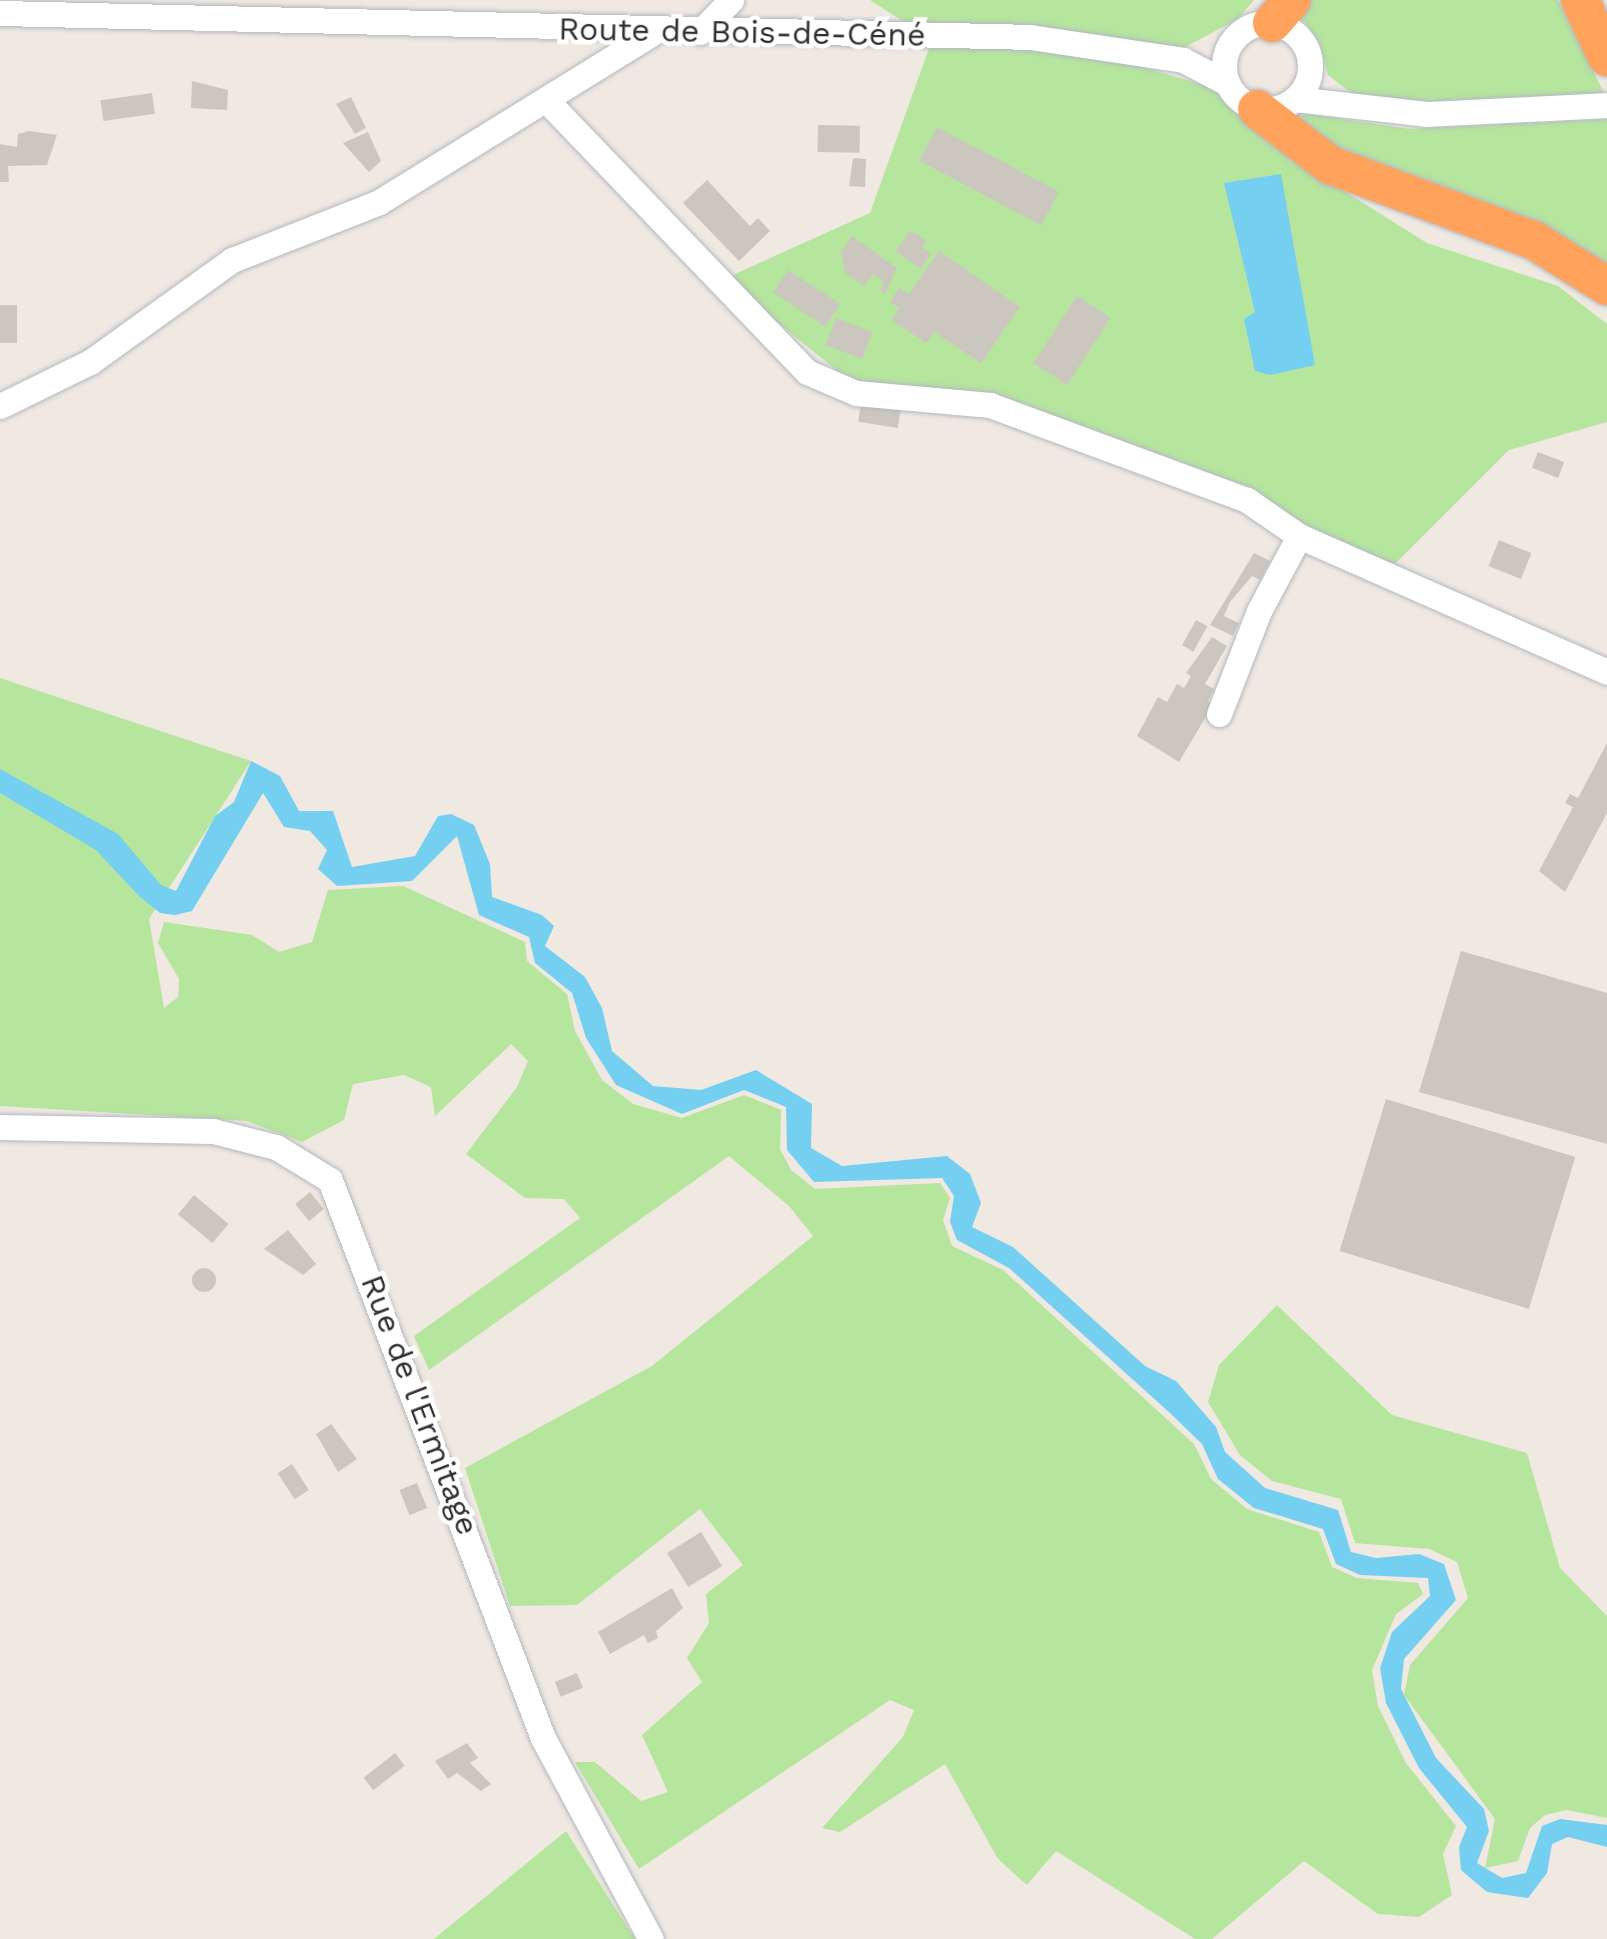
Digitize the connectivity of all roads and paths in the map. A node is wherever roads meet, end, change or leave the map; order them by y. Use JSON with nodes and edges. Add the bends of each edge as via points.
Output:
{"nodes":[{"id":1,"x":732,"y":0,"type":"edge"},
{"id":2,"x":1580,"y":0,"type":"edge"},
{"id":3,"x":1282,"y":12,"type":"edge"},
{"id":4,"x":0,"y":13,"type":"edge"},
{"id":5,"x":657,"y":30,"type":"junction"},
{"id":6,"x":700,"y":32,"type":"junction"},
{"id":7,"x":1227,"y":50,"type":"junction"},
{"id":8,"x":1607,"y":57,"type":"edge"},
{"id":9,"x":1183,"y":60,"type":"junction"},
{"id":10,"x":1311,"y":66,"type":"junction"},
{"id":11,"x":1227,"y":82,"type":"junction"},
{"id":12,"x":1295,"y":99,"type":"junction"},
{"id":13,"x":548,"y":102,"type":"junction"},
{"id":14,"x":1354,"y":106,"type":"junction"},
{"id":15,"x":1599,"y":106,"type":"edge"},
{"id":16,"x":1258,"y":108,"type":"junction"},
{"id":17,"x":1607,"y":286,"type":"edge"},
{"id":18,"x":0,"y":406,"type":"edge"},
{"id":19,"x":1299,"y":536,"type":"junction"},
{"id":20,"x":1607,"y":672,"type":"edge"},
{"id":21,"x":1219,"y":714,"type":"dead end"},
{"id":22,"x":0,"y":1127,"type":"edge"},
{"id":23,"x":651,"y":1939,"type":"edge"}],
"edges":[{"from":1,"to":6,"type":"street"},
{"from":2,"to":8,"type":"highway"},
{"from":3,"to":7,"type":"street","via":[[1245,29]]},
{"from":3,"to":10,"type":"street"},
{"from":4,"to":5,"type":"street","name":"Route de Bois-de-Céné"},
{"from":5,"to":6,"type":"street","name":"Route de Bois-de-Céné"},
{"from":5,"to":13,"type":"street"},
{"from":6,"to":9,"type":"street","name":"Route de Bois-de-Céné","via":[[1030,37]]},
{"from":7,"to":9,"type":"street"},
{"from":7,"to":11,"type":"street"},
{"from":9,"to":11,"type":"street"},
{"from":10,"to":12,"type":"street"},
{"from":10,"to":14,"type":"street"},
{"from":11,"to":16,"type":"street"},
{"from":12,"to":14,"type":"street"},
{"from":12,"to":16,"type":"street"},
{"from":13,"to":18,"type":"street","via":[[379,202],[232,260],[90,362]]},
{"from":13,"to":19,"type":"street","via":[[807,372],[856,393],[990,405],[1247,500]]},
{"from":14,"to":15,"type":"street","via":[[1426,114]]},
{"from":16,"to":17,"type":"highway","via":[[1330,165],[1535,241]]},
{"from":19,"to":20,"type":"street"},
{"from":19,"to":21,"type":"street"},
{"from":22,"to":23,"type":"street","name":"Rue de l'Ermitage","via":[[214,1131],[276,1147],[330,1180],[542,1738]]}]}
